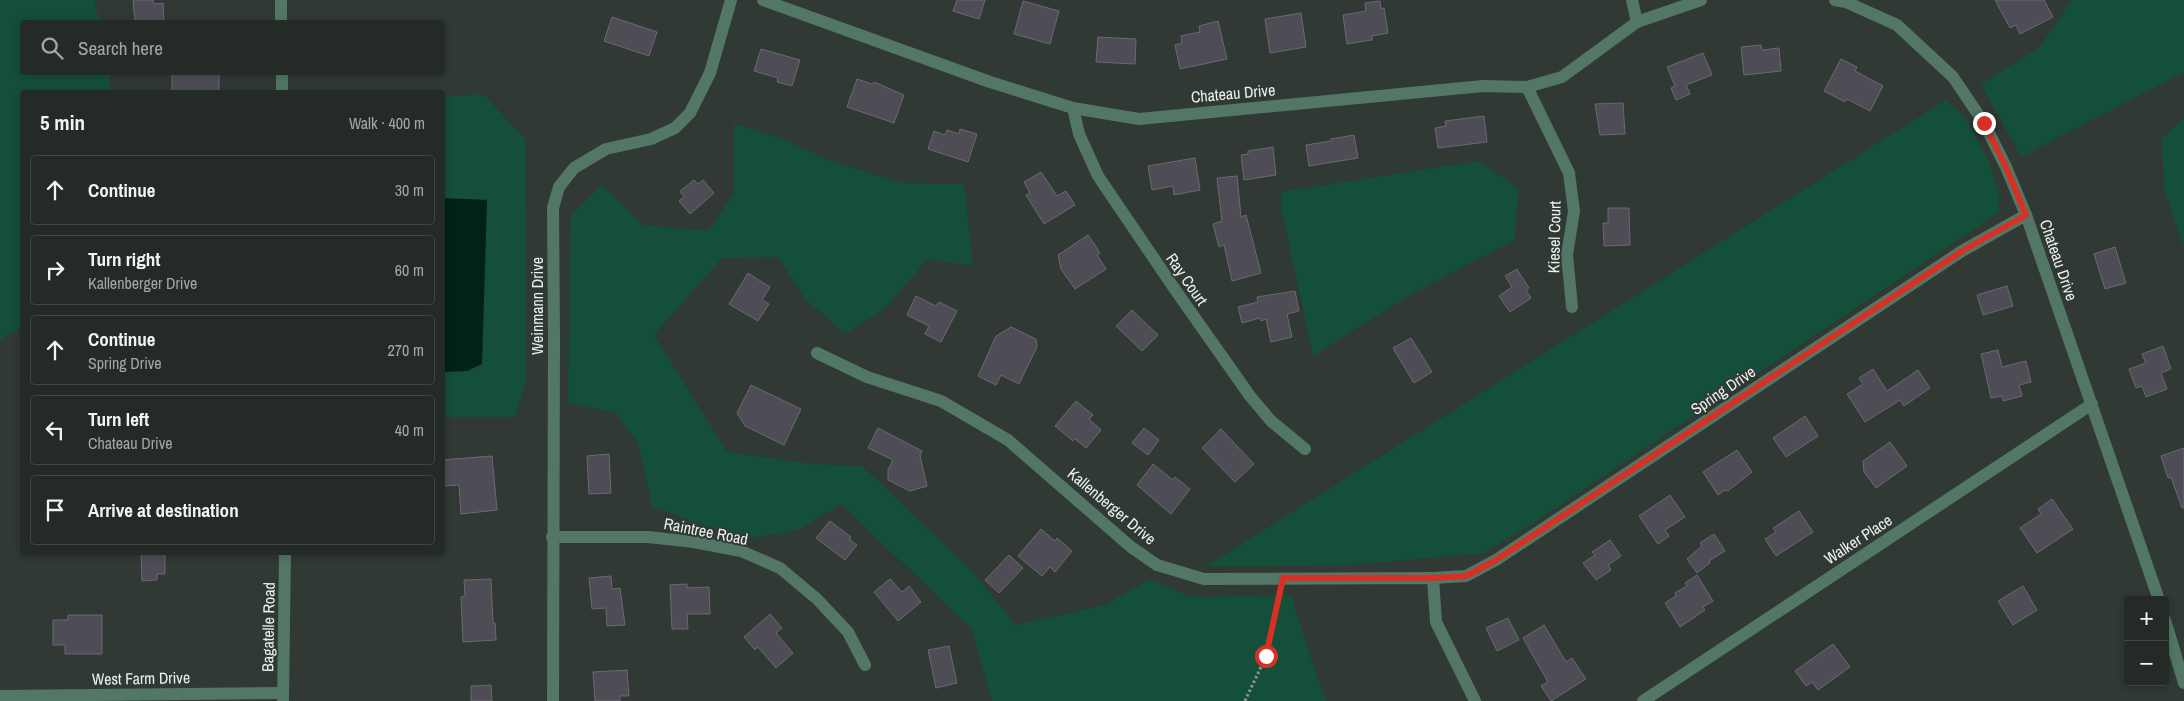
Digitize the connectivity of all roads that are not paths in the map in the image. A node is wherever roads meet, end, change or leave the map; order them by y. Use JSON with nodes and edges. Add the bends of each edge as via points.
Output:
{"nodes":[{"id":1,"x":281,"y":0,"type":"edge"},
{"id":2,"x":731,"y":0,"type":"edge"},
{"id":3,"x":763,"y":0,"type":"edge"},
{"id":4,"x":1632,"y":0,"type":"edge"},
{"id":5,"x":1702,"y":0,"type":"edge"},
{"id":6,"x":1835,"y":0,"type":"edge"},
{"id":7,"x":281,"y":20,"type":"edge"},
{"id":8,"x":1637,"y":22,"type":"junction"},
{"id":9,"x":282,"y":75,"type":"edge"},
{"id":10,"x":1527,"y":87,"type":"junction"},
{"id":11,"x":282,"y":90,"type":"edge"},
{"id":12,"x":1072,"y":108,"type":"junction"},
{"id":13,"x":2026,"y":215,"type":"junction"},
{"id":14,"x":1572,"y":307,"type":"dead end"},
{"id":15,"x":817,"y":353,"type":"dead end"},
{"id":16,"x":2092,"y":404,"type":"junction"},
{"id":17,"x":1305,"y":448,"type":"dead end"},
{"id":18,"x":552,"y":537,"type":"junction"},
{"id":19,"x":285,"y":555,"type":"edge"},
{"id":20,"x":1433,"y":578,"type":"junction"},
{"id":21,"x":2158,"y":596,"type":"edge"},
{"id":22,"x":2169,"y":633,"type":"edge"},
{"id":23,"x":865,"y":665,"type":"dead end"},
{"id":24,"x":2184,"y":683,"type":"edge"},
{"id":25,"x":0,"y":696,"type":"edge"},
{"id":26,"x":283,"y":697,"type":"edge"},
{"id":27,"x":553,"y":701,"type":"edge"},
{"id":28,"x":1475,"y":701,"type":"edge"},
{"id":29,"x":1643,"y":701,"type":"edge"}],
"edges":[{"from":1,"to":7,"type":"street"},
{"from":2,"to":18,"type":"street","name":"Weinmann Drive","via":[[710,73],[690,113],[675,128],[650,139],[606,149],[574,168],[559,187],[552,208]]},
{"from":3,"to":12,"type":"street","name":"Chateau Drive","via":[[990,82]]},
{"from":4,"to":8,"type":"street"},
{"from":5,"to":8,"type":"street","name":"Chateau Drive"},
{"from":6,"to":13,"type":"street","name":"Chateau Drive","via":[[1897,26],[1953,77],[1984,123]]},
{"from":8,"to":10,"type":"street","name":"Chateau Drive","via":[[1562,77]]},
{"from":9,"to":11,"type":"street"},
{"from":10,"to":12,"type":"street","name":"Chateau Drive","via":[[1482,86],[1139,118]]},
{"from":10,"to":14,"type":"street","name":"Kiesel Court","via":[[1569,173],[1574,211],[1567,256]]},
{"from":12,"to":17,"type":"street","name":"Ray Court","via":[[1078,134],[1098,176],[1176,291],[1250,396],[1271,421]]},
{"from":13,"to":16,"type":"street","name":"Chateau Drive"},
{"from":13,"to":20,"type":"street","name":"Spring Drive","via":[[1962,251],[1496,560],[1466,576]]},
{"from":15,"to":20,"type":"street","name":"Kallenberger Drive","via":[[867,377],[941,401],[1008,440],[1131,547],[1157,565],[1204,579]]},
{"from":16,"to":21,"type":"street","name":"Chateau Drive"},
{"from":16,"to":29,"type":"street","name":"Walker Place"},
{"from":18,"to":23,"type":"street","name":"Raintree Road","via":[[648,537],[741,552],[780,568],[817,600],[848,632]]},
{"from":18,"to":27,"type":"street","name":"Weinmann Drive"},
{"from":19,"to":26,"type":"street","name":"Bagatelle Road"},
{"from":20,"to":28,"type":"street","via":[[1436,622]]},
{"from":22,"to":24,"type":"street"},
{"from":25,"to":26,"type":"street","name":"West Farm Drive"}]}
